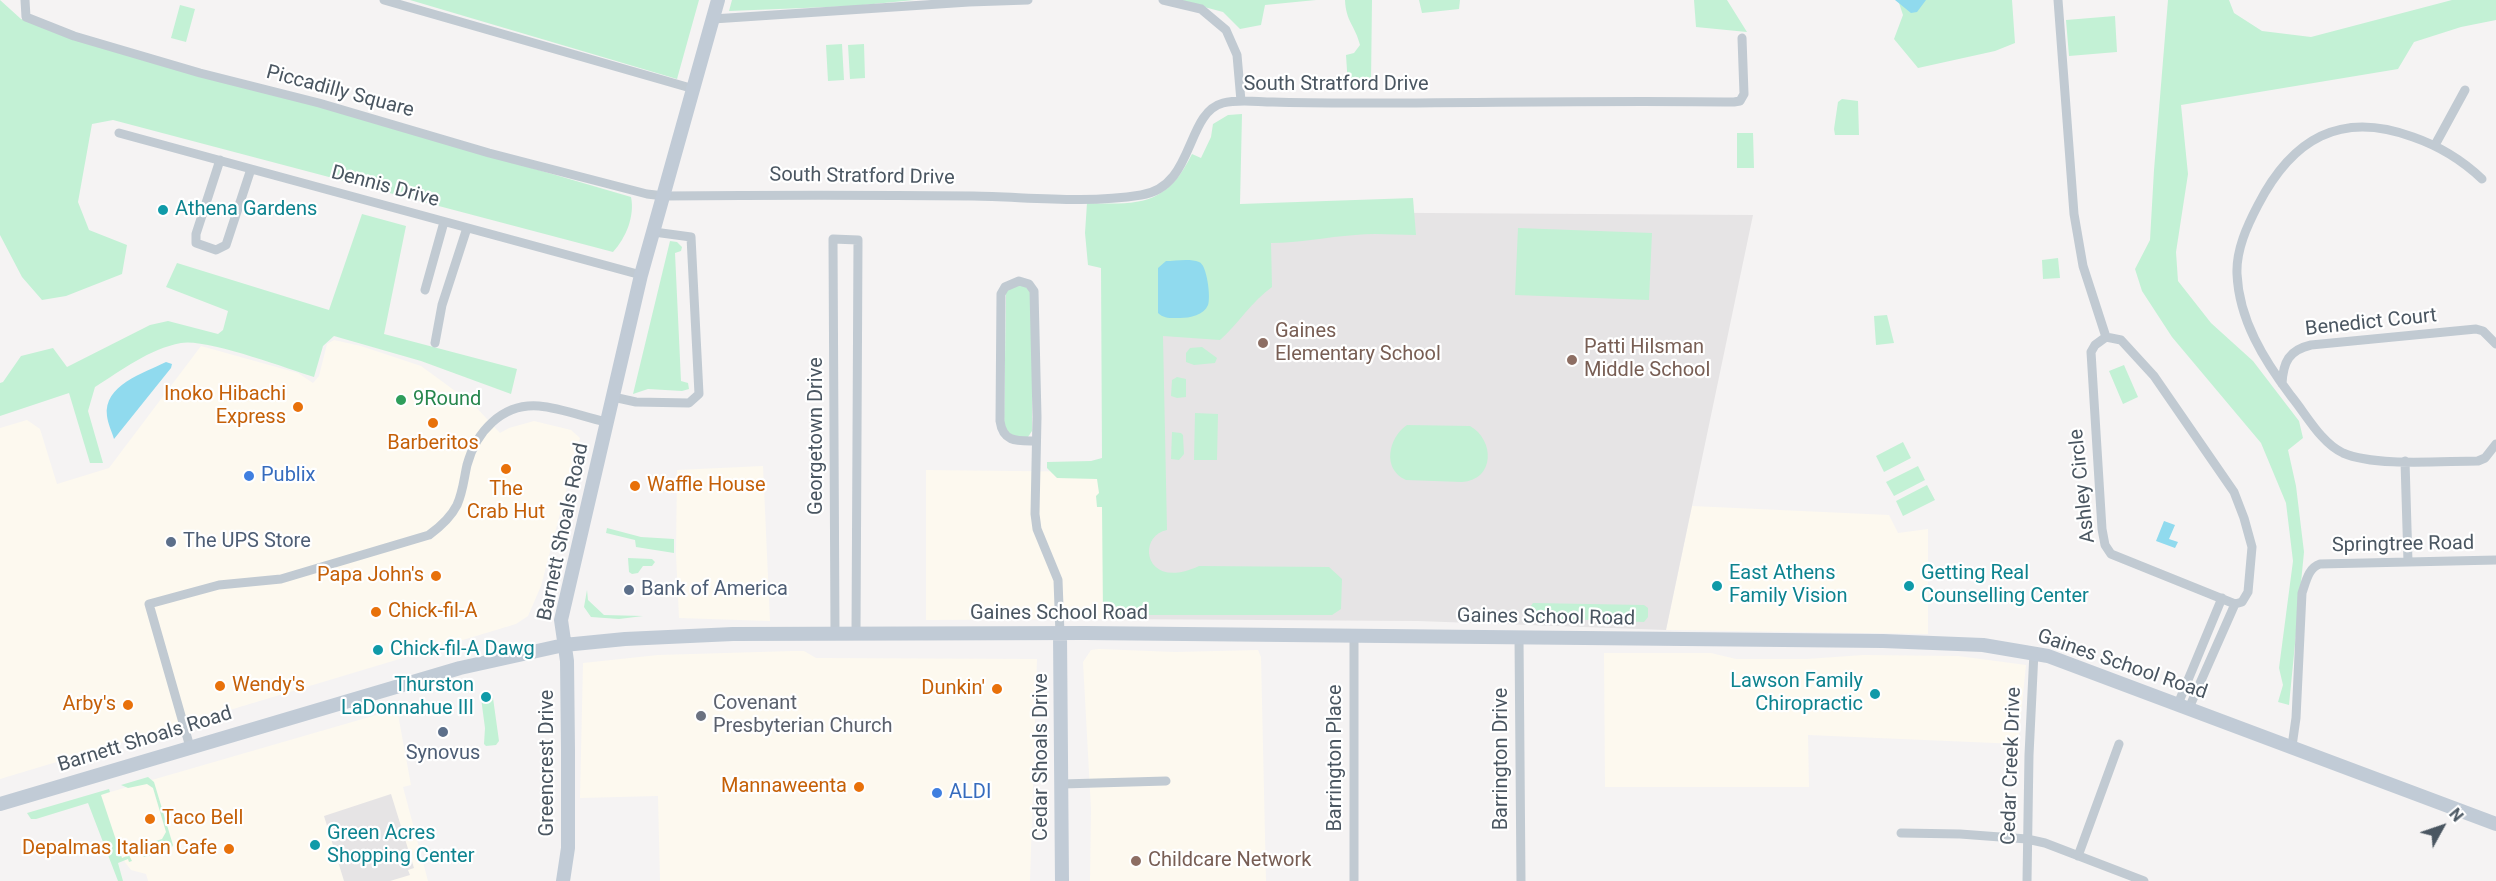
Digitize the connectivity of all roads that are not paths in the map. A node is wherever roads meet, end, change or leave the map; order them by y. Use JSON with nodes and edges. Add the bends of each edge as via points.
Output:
{"nodes":[{"id":1,"x":26,"y":0,"type":"edge"},
{"id":2,"x":384,"y":0,"type":"edge"},
{"id":3,"x":718,"y":0,"type":"edge"},
{"id":4,"x":1028,"y":0,"type":"edge"},
{"id":5,"x":1163,"y":0,"type":"edge"},
{"id":6,"x":2058,"y":0,"type":"edge"},
{"id":7,"x":713,"y":19,"type":"junction"},
{"id":8,"x":1742,"y":38,"type":"dead end"},
{"id":9,"x":694,"y":89,"type":"junction"},
{"id":10,"x":2465,"y":90,"type":"dead end"},
{"id":11,"x":1241,"y":101,"type":"junction"},
{"id":12,"x":119,"y":133,"type":"dead end"},
{"id":13,"x":2436,"y":145,"type":"junction"},
{"id":14,"x":220,"y":160,"type":"junction"},
{"id":15,"x":251,"y":169,"type":"junction"},
{"id":16,"x":2482,"y":179,"type":"dead end"},
{"id":17,"x":664,"y":196,"type":"junction"},
{"id":18,"x":444,"y":222,"type":"junction"},
{"id":19,"x":467,"y":228,"type":"junction"},
{"id":20,"x":654,"y":232,"type":"junction"},
{"id":21,"x":641,"y":275,"type":"junction"},
{"id":22,"x":425,"y":290,"type":"dead end"},
{"id":23,"x":2106,"y":337,"type":"junction"},
{"id":24,"x":435,"y":343,"type":"dead end"},
{"id":25,"x":2496,"y":344,"type":"edge"},
{"id":26,"x":2282,"y":384,"type":"junction"},
{"id":27,"x":613,"y":397,"type":"junction"},
{"id":28,"x":606,"y":422,"type":"junction"},
{"id":29,"x":1036,"y":441,"type":"junction"},
{"id":30,"x":2496,"y":444,"type":"edge"},
{"id":31,"x":2406,"y":461,"type":"junction"},
{"id":32,"x":2496,"y":560,"type":"edge"},
{"id":33,"x":2408,"y":562,"type":"junction"},
{"id":34,"x":2222,"y":598,"type":"junction"},
{"id":35,"x":2235,"y":604,"type":"junction"},
{"id":36,"x":835,"y":633,"type":"junction"},
{"id":37,"x":856,"y":633,"type":"junction"},
{"id":38,"x":1060,"y":633,"type":"junction"},
{"id":39,"x":1354,"y":635,"type":"junction"},
{"id":40,"x":1519,"y":637,"type":"junction"},
{"id":41,"x":564,"y":645,"type":"junction"},
{"id":42,"x":2034,"y":652,"type":"junction"},
{"id":43,"x":2183,"y":706,"type":"junction"},
{"id":44,"x":2119,"y":744,"type":"dead end"},
{"id":45,"x":2292,"y":746,"type":"junction"},
{"id":46,"x":190,"y":747,"type":"junction"},
{"id":47,"x":1166,"y":781,"type":"dead end"},
{"id":48,"x":1062,"y":784,"type":"junction"},
{"id":49,"x":0,"y":804,"type":"edge"},
{"id":50,"x":2496,"y":824,"type":"edge"},
{"id":51,"x":1901,"y":833,"type":"dead end"},
{"id":52,"x":2027,"y":838,"type":"junction"},
{"id":53,"x":2078,"y":856,"type":"junction"},
{"id":54,"x":2125,"y":877,"type":"edge"},
{"id":55,"x":563,"y":881,"type":"edge"},
{"id":56,"x":1062,"y":881,"type":"edge"},
{"id":57,"x":1354,"y":881,"type":"edge"},
{"id":58,"x":1521,"y":881,"type":"edge"},
{"id":59,"x":2027,"y":881,"type":"edge"},
{"id":60,"x":2144,"y":881,"type":"edge"}],
"edges":[{"from":1,"to":17,"type":"street","name":"Piccadilly Square","via":[[26,17],[74,36],[489,153]]},
{"from":2,"to":9,"type":"street"},
{"from":3,"to":7,"type":"main road","name":"Barnett Shoals Road"},
{"from":4,"to":7,"type":"street"},
{"from":5,"to":11,"type":"street","via":[[1201,9],[1226,30],[1237,55]]},
{"from":6,"to":23,"type":"street","via":[[2074,214],[2084,266]]},
{"from":7,"to":9,"type":"main road","name":"Barnett Shoals Road"},
{"from":8,"to":11,"type":"street","name":"South Stratford Drive","via":[[1744,94],[1734,102]]},
{"from":9,"to":17,"type":"main road","name":"Barnett Shoals Road"},
{"from":10,"to":13,"type":"street"},
{"from":11,"to":17,"type":"street","name":"South Stratford Drive","via":[[1210,110],[1179,170],[1158,190],[1146,195],[1105,200]]},
{"from":12,"to":14,"type":"street","name":"Dennis Drive"},
{"from":13,"to":16,"type":"street"},
{"from":13,"to":26,"type":"street","via":[[2391,129],[2359,125],[2306,144],[2272,180],[2244,234],[2236,273],[2244,316],[2257,346]]},
{"from":14,"to":15,"type":"street","name":"Dennis Drive"},
{"from":14,"to":15,"type":"street","via":[[196,234],[196,243],[216,250],[226,245]]},
{"from":15,"to":18,"type":"street","name":"Dennis Drive"},
{"from":17,"to":20,"type":"main road","name":"Barnett Shoals Road"},
{"from":18,"to":19,"type":"street","name":"Dennis Drive"},
{"from":18,"to":22,"type":"street"},
{"from":19,"to":21,"type":"street","name":"Dennis Drive"},
{"from":19,"to":24,"type":"street","via":[[442,305]]},
{"from":20,"to":21,"type":"main road","name":"Barnett Shoals Road"},
{"from":20,"to":27,"type":"street","via":[[692,237],[699,394],[690,404]]},
{"from":21,"to":27,"type":"main road","name":"Barnett Shoals Road"},
{"from":23,"to":34,"type":"street","name":"Ashley Circle","via":[[2091,352],[2102,529],[2107,549],[2111,554]]},
{"from":23,"to":35,"type":"street","via":[[2121,340],[2154,376],[2234,492],[2252,546],[2248,592],[2242,602]]},
{"from":25,"to":26,"type":"street","name":"Benedict Court","via":[[2476,329],[2311,345],[2291,353],[2283,368]]},
{"from":26,"to":31,"type":"street","via":[[2322,436],[2341,452],[2360,458]]},
{"from":27,"to":28,"type":"main road","name":"Barnett Shoals Road"},
{"from":28,"to":41,"type":"main road","name":"Barnett Shoals Road","via":[[561,620]]},
{"from":28,"to":46,"type":"street","via":[[539,406],[510,411],[478,437],[457,506],[429,535],[281,579],[219,585],[149,604]]},
{"from":29,"to":29,"type":"street","via":[[1006,438],[1000,421],[1000,294],[1019,281],[1029,284],[1034,291]]},
{"from":29,"to":38,"type":"street","via":[[1035,514],[1037,529],[1058,580]]},
{"from":30,"to":31,"type":"street","via":[[2478,461]]},
{"from":31,"to":33,"type":"street"},
{"from":32,"to":33,"type":"street","name":"Springtree Road"},
{"from":33,"to":45,"type":"street","name":"Springtree Road","via":[[2320,564],[2308,575],[2302,592]]},
{"from":34,"to":35,"type":"street","name":"Ashley Circle"},
{"from":34,"to":43,"type":"street"},
{"from":35,"to":43,"type":"street"},
{"from":36,"to":37,"type":"main road","name":"Gaines School Road"},
{"from":36,"to":37,"type":"street","name":"Georgetown Drive","via":[[833,239],[858,240]]},
{"from":36,"to":41,"type":"main road","name":"Gaines School Road","via":[[694,634]]},
{"from":37,"to":38,"type":"main road","name":"Gaines School Road"},
{"from":38,"to":39,"type":"main road","name":"Gaines School Road"},
{"from":38,"to":48,"type":"main road","name":"Cedar Shoals Drive"},
{"from":39,"to":40,"type":"main road","name":"Gaines School Road"},
{"from":39,"to":57,"type":"street","name":"Barrington Place"},
{"from":40,"to":42,"type":"main road","name":"Gaines School Road","via":[[1950,643]]},
{"from":40,"to":58,"type":"street","name":"Barrington Drive"},
{"from":41,"to":46,"type":"main road","name":"Barnett Shoals Road","via":[[460,668]]},
{"from":41,"to":55,"type":"main road","name":"Greencrest Drive","via":[[568,848]]},
{"from":42,"to":43,"type":"main road","name":"Gaines School Road"},
{"from":42,"to":52,"type":"street","name":"Cedar Creek Drive"},
{"from":43,"to":45,"type":"main road","name":"Gaines School Road"},
{"from":44,"to":53,"type":"street"},
{"from":45,"to":50,"type":"main road","name":"Gaines School Road"},
{"from":46,"to":49,"type":"main road","name":"Barnett Shoals Road"},
{"from":47,"to":48,"type":"street"},
{"from":48,"to":56,"type":"main road","name":"Cedar Shoals Drive"},
{"from":51,"to":52,"type":"street"},
{"from":52,"to":53,"type":"street"},
{"from":52,"to":59,"type":"street","name":"Cedar Creek Drive"},
{"from":53,"to":54,"type":"street"},
{"from":54,"to":60,"type":"street"}]}
